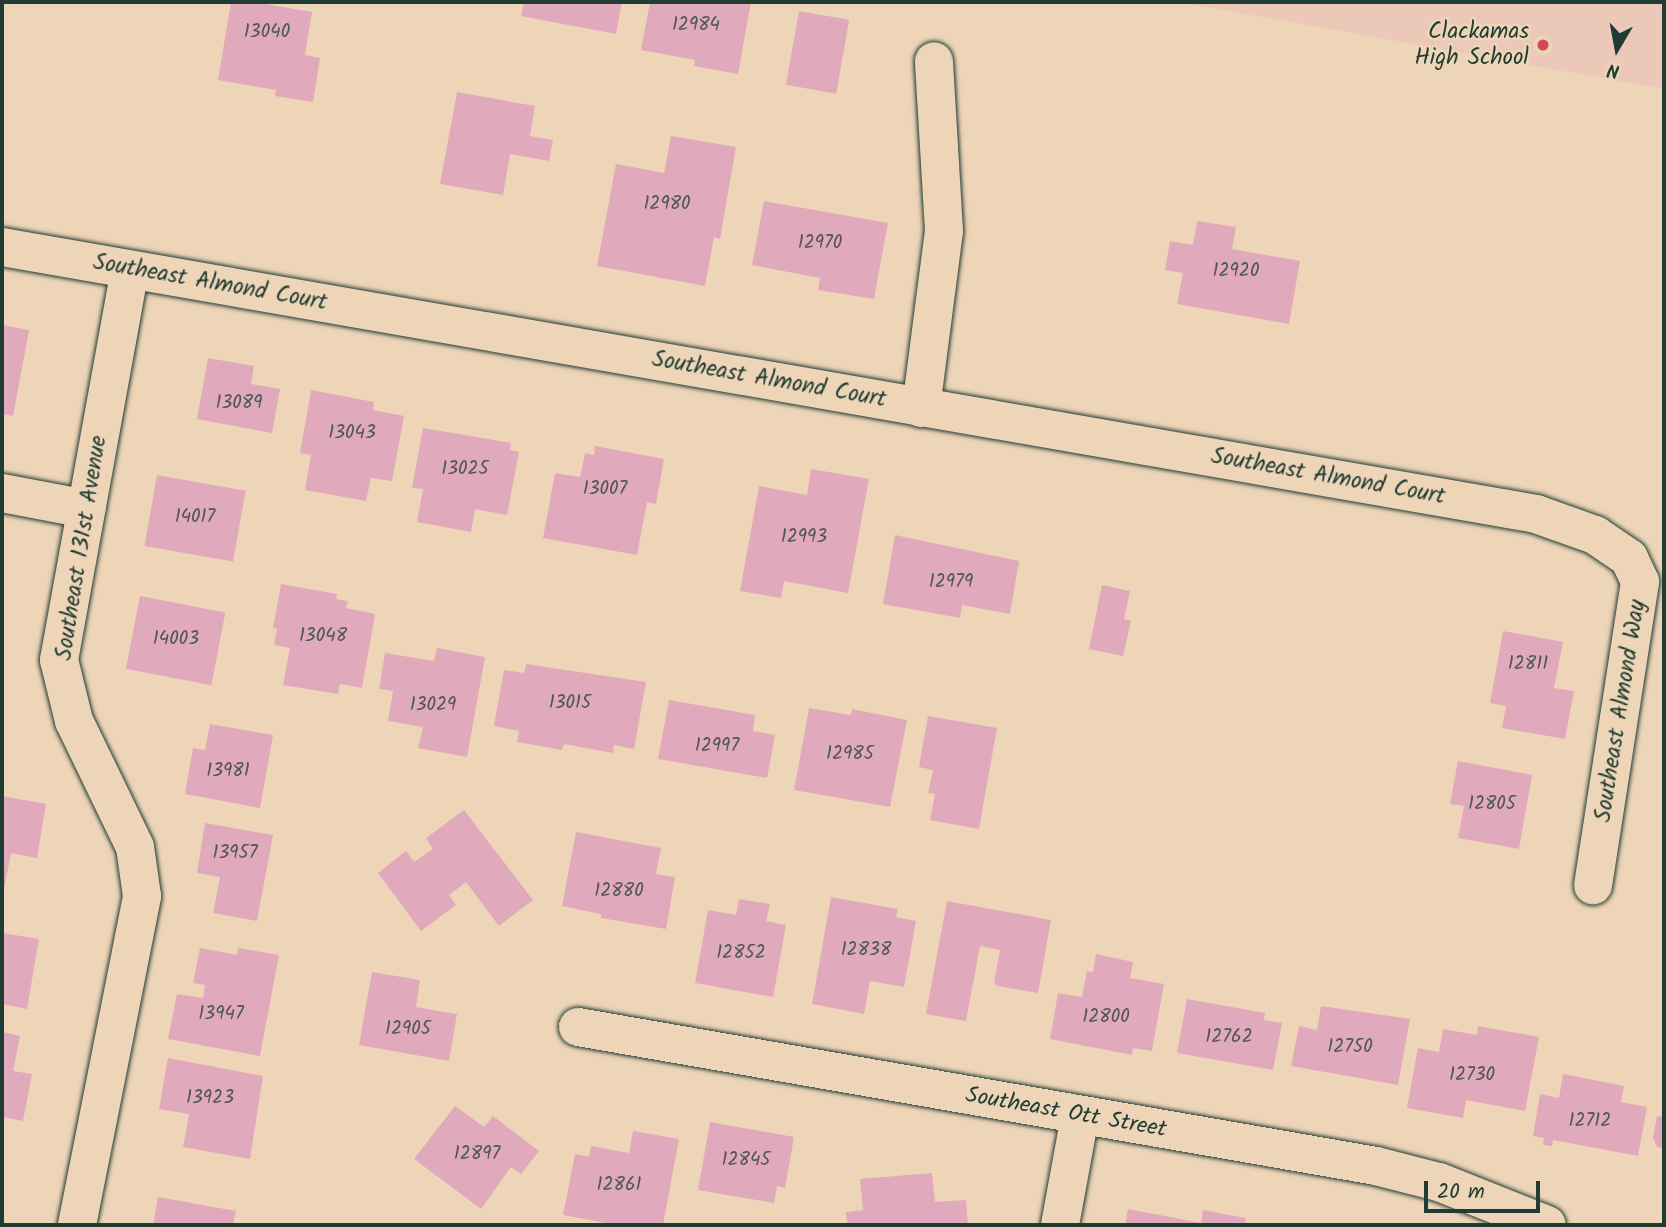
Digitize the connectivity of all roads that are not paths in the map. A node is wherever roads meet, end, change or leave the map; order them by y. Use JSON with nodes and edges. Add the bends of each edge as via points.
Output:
{"nodes":[{"id":1,"x":934,"y":61,"type":"dead end"},
{"id":2,"x":2,"y":247,"type":"edge"},
{"id":3,"x":131,"y":270,"type":"junction"},
{"id":4,"x":922,"y":408,"type":"junction"},
{"id":5,"x":2,"y":493,"type":"edge"},
{"id":6,"x":86,"y":509,"type":"junction"},
{"id":7,"x":1536,"y":514,"type":"joint"},
{"id":8,"x":1593,"y":885,"type":"dead end"},
{"id":9,"x":579,"y":1027,"type":"dead end"},
{"id":10,"x":1080,"y":1116,"type":"junction"},
{"id":11,"x":77,"y":1225,"type":"edge"},
{"id":12,"x":1060,"y":1225,"type":"edge"},
{"id":13,"x":1547,"y":1225,"type":"edge"}],
"edges":[{"from":1,"to":4,"type":"street","via":[[944,231]]},
{"from":2,"to":3,"type":"street","name":"Southeast Almond Court"},
{"from":3,"to":4,"type":"street","name":"Southeast Almond Court"},
{"from":3,"to":6,"type":"street","name":"Southeast 131st Avenue"},
{"from":4,"to":7,"type":"street","name":"Southeast Almond Court"},
{"from":5,"to":6,"type":"street"},
{"from":6,"to":11,"type":"street","name":"Southeast 131st Avenue","via":[[59,660],[74,721],[135,847],[142,896]]},
{"from":7,"to":8,"type":"street","name":"Southeast Almond Way","via":[[1595,535],[1629,558],[1640,582]]},
{"from":9,"to":10,"type":"street","name":"Southeast Ott Street"},
{"from":10,"to":12,"type":"street"},
{"from":10,"to":13,"type":"street","name":"Southeast Ott Street","via":[[1376,1166],[1439,1182]]}]}
